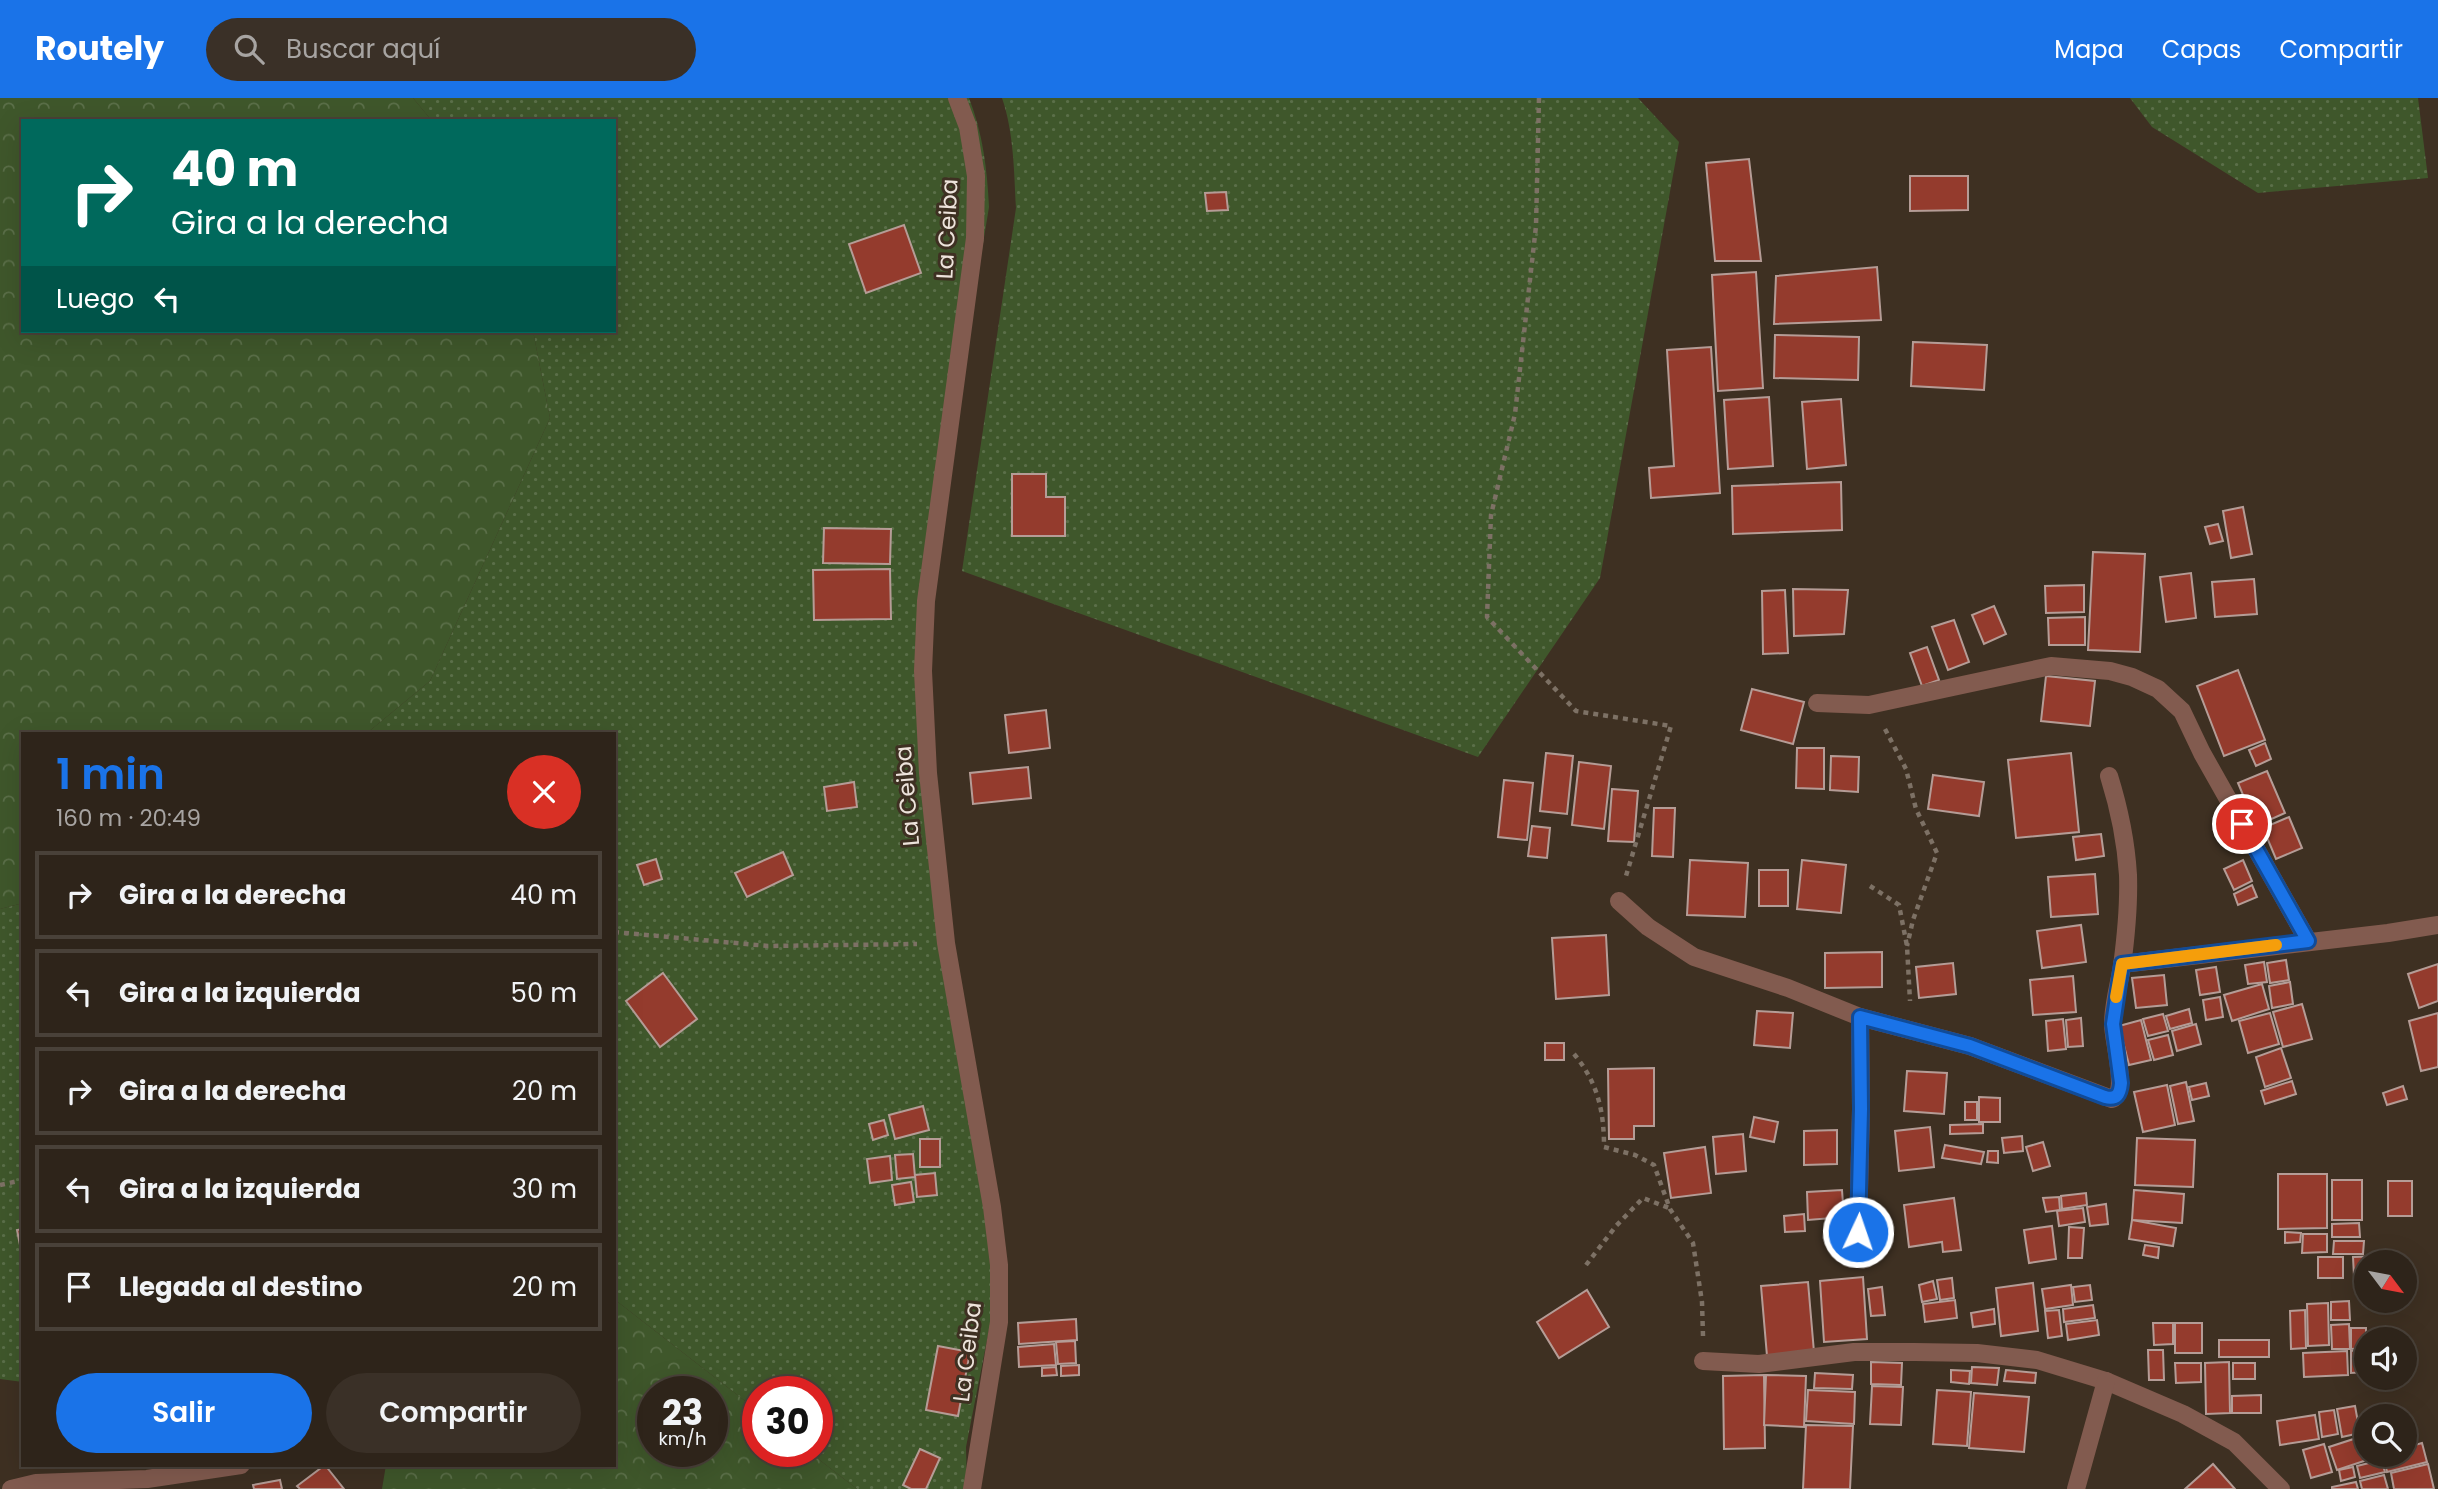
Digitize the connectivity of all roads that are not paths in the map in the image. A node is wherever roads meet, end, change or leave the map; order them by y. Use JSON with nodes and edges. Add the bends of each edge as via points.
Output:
{"nodes":[{"id":1,"x":957,"y":98,"type":"edge"},
{"id":2,"x":1817,"y":703,"type":"dead end"},
{"id":3,"x":2109,"y":776,"type":"dead end"},
{"id":4,"x":1619,"y":901,"type":"road end"},
{"id":5,"x":2438,"y":925,"type":"edge"},
{"id":6,"x":2308,"y":941,"type":"junction"},
{"id":7,"x":2122,"y":964,"type":"junction"},
{"id":8,"x":1860,"y":1017,"type":"junction"},
{"id":9,"x":1858,"y":1232,"type":"dead end"},
{"id":10,"x":1703,"y":1361,"type":"road end"},
{"id":11,"x":2106,"y":1381,"type":"junction"},
{"id":12,"x":228,"y":1467,"type":"edge"},
{"id":13,"x":11,"y":1489,"type":"edge"},
{"id":14,"x":972,"y":1489,"type":"edge"},
{"id":15,"x":2076,"y":1489,"type":"edge"},
{"id":16,"x":2281,"y":1489,"type":"edge"}],
"edges":[{"from":1,"to":14,"type":"street","name":"La Ceiba","via":[[968,127],[976,176],[975,238],[926,601],[923,671],[928,773],[946,943],[999,1265],[999,1322]]},
{"from":2,"to":6,"type":"street","via":[[1869,705],[2051,666],[2110,671],[2158,689],[2182,711]]},
{"from":3,"to":7,"type":"street","via":[[2128,873]]},
{"from":4,"to":8,"type":"street","via":[[1694,957]]},
{"from":5,"to":6,"type":"street"},
{"from":6,"to":7,"type":"street"},
{"from":7,"to":8,"type":"street","via":[[2113,1024],[2121,1083],[2112,1099],[1970,1046]]},
{"from":8,"to":9,"type":"street"},
{"from":10,"to":11,"type":"street","via":[[1759,1364],[1854,1352],[1977,1353],[2037,1360]]},
{"from":11,"to":15,"type":"street"},
{"from":11,"to":16,"type":"street","via":[[2234,1442]]},
{"from":12,"to":13,"type":"street","via":[[147,1479],[36,1483]]}]}
